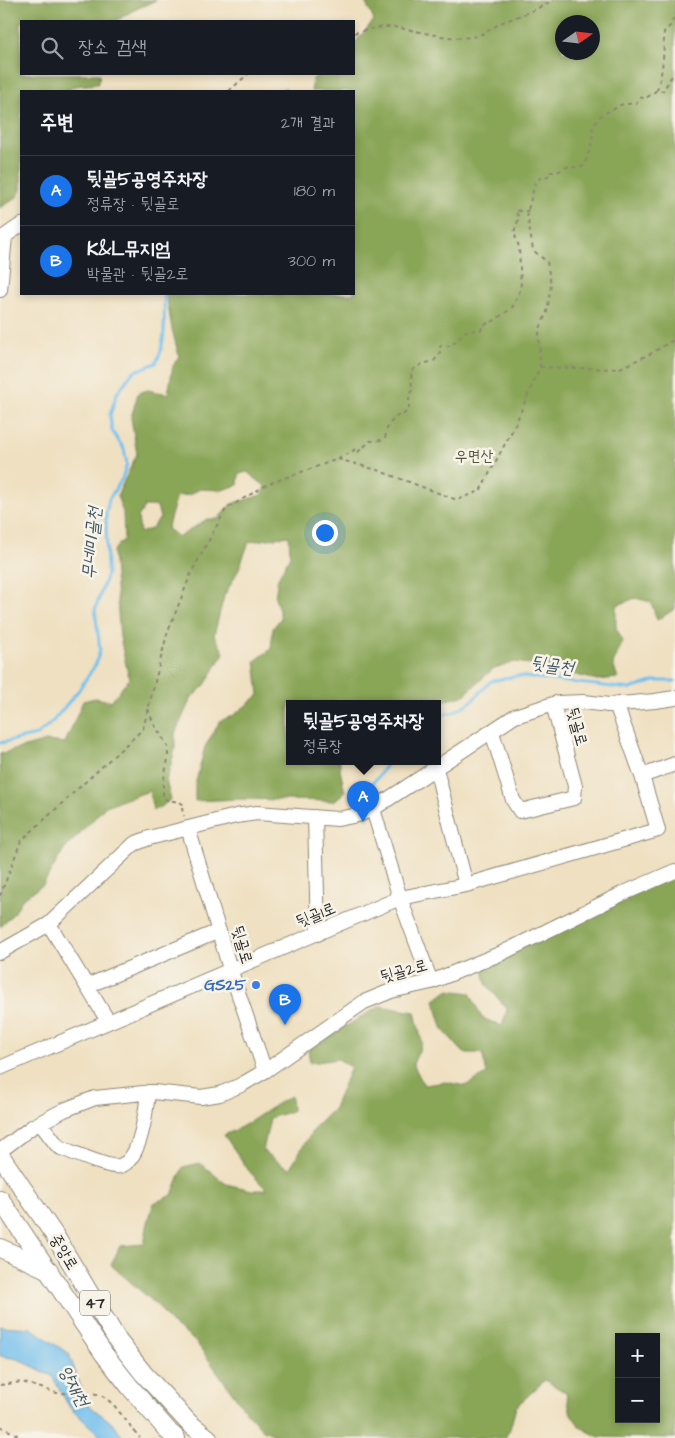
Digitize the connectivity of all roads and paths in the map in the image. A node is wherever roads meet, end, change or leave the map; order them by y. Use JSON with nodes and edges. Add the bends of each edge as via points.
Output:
{"nodes":[{"id":1,"x":552,"y":0,"type":"edge"},
{"id":2,"x":675,"y":14,"type":"edge"},
{"id":3,"x":355,"y":33,"type":"edge"},
{"id":4,"x":675,"y":73,"type":"edge"},
{"id":5,"x":247,"y":75,"type":"edge"},
{"id":6,"x":230,"y":90,"type":"edge"},
{"id":7,"x":657,"y":90,"type":"junction"},
{"id":8,"x":529,"y":210,"type":"junction"},
{"id":9,"x":20,"y":226,"type":"edge"},
{"id":10,"x":0,"y":290,"type":"edge"},
{"id":11,"x":675,"y":339,"type":"edge"},
{"id":12,"x":540,"y":368,"type":"junction"},
{"id":13,"x":338,"y":459,"type":"junction"},
{"id":14,"x":675,"y":698,"type":"edge"},
{"id":15,"x":553,"y":704,"type":"junction"},
{"id":16,"x":616,"y":704,"type":"junction"},
{"id":17,"x":148,"y":709,"type":"junction"},
{"id":18,"x":492,"y":732,"type":"junction"},
{"id":19,"x":675,"y":764,"type":"edge"},
{"id":20,"x":436,"y":769,"type":"junction"},
{"id":21,"x":642,"y":776,"type":"junction"},
{"id":22,"x":373,"y":809,"type":"junction"},
{"id":23,"x":315,"y":817,"type":"junction"},
{"id":24,"x":190,"y":828,"type":"junction"},
{"id":25,"x":675,"y":871,"type":"edge"},
{"id":26,"x":466,"y":885,"type":"junction"},
{"id":27,"x":0,"y":896,"type":"edge"},
{"id":28,"x":400,"y":898,"type":"junction"},
{"id":29,"x":49,"y":924,"type":"junction"},
{"id":30,"x":219,"y":931,"type":"junction"},
{"id":31,"x":318,"y":934,"type":"junction"},
{"id":32,"x":0,"y":952,"type":"edge"},
{"id":33,"x":230,"y":969,"type":"junction"},
{"id":34,"x":431,"y":982,"type":"junction"},
{"id":35,"x":87,"y":986,"type":"junction"},
{"id":36,"x":108,"y":1020,"type":"junction"},
{"id":37,"x":0,"y":1068,"type":"edge"},
{"id":38,"x":266,"y":1072,"type":"junction"},
{"id":39,"x":148,"y":1092,"type":"junction"},
{"id":40,"x":40,"y":1123,"type":"junction"},
{"id":41,"x":0,"y":1151,"type":"edge"},
{"id":42,"x":0,"y":1155,"type":"edge"},
{"id":43,"x":0,"y":1199,"type":"edge"},
{"id":44,"x":0,"y":1248,"type":"edge"},
{"id":45,"x":49,"y":1270,"type":"junction"},
{"id":46,"x":0,"y":1385,"type":"edge"},
{"id":47,"x":0,"y":1426,"type":"edge"},
{"id":48,"x":23,"y":1438,"type":"edge"},
{"id":49,"x":140,"y":1438,"type":"edge"},
{"id":50,"x":176,"y":1438,"type":"edge"},
{"id":51,"x":208,"y":1438,"type":"edge"}],
"edges":[{"from":1,"to":3,"type":"path","via":[[473,37],[398,28]]},
{"from":2,"to":7,"type":"path","via":[[664,32]]},
{"from":4,"to":7,"type":"path","via":[[663,91]]},
{"from":5,"to":6,"type":"path"},
{"from":7,"to":8,"type":"path","via":[[645,99],[640,97],[636,103],[620,105],[599,117],[593,126],[592,143],[584,166],[569,166],[540,178],[535,183]]},
{"from":8,"to":12,"type":"path","via":[[533,250],[547,262],[552,285],[547,312],[539,330]]},
{"from":8,"to":13,"type":"path","via":[[516,210],[518,218],[514,232],[522,284],[512,308],[483,325],[481,330],[466,331],[451,346],[441,345],[434,360],[414,368],[409,408],[388,425],[385,438],[370,441],[358,452],[354,449]]},
{"from":9,"to":10,"type":"street","via":[[5,236]]},
{"from":11,"to":12,"type":"path","via":[[618,368]]},
{"from":12,"to":13,"type":"path","via":[[480,492],[457,500]]},
{"from":13,"to":17,"type":"path","via":[[268,484],[226,509],[192,571],[167,634]]},
{"from":14,"to":16,"type":"street","name":"뒷골로"},
{"from":15,"to":16,"type":"street","name":"뒷골로"},
{"from":15,"to":18,"type":"street","name":"뒷골로","via":[[515,716]]},
{"from":15,"to":18,"type":"street","name":"뒷골로","via":[[575,786],[574,798],[520,812],[512,800]]},
{"from":16,"to":21,"type":"street"},
{"from":17,"to":24,"type":"path","via":[[168,747],[163,798],[184,805],[182,814]]},
{"from":17,"to":27,"type":"path","via":[[143,729],[21,841]]},
{"from":18,"to":20,"type":"street","name":"뒷골로"},
{"from":19,"to":21,"type":"street"},
{"from":20,"to":22,"type":"street","name":"뒷골로"},
{"from":20,"to":26,"type":"street"},
{"from":21,"to":26,"type":"street","name":"뒷골1로","via":[[658,830]]},
{"from":22,"to":23,"type":"street","name":"뒷골로","via":[[358,816],[338,819]]},
{"from":22,"to":28,"type":"street"},
{"from":23,"to":24,"type":"street","name":"뒷골로","via":[[257,813]]},
{"from":23,"to":31,"type":"street"},
{"from":24,"to":29,"type":"street","name":"뒷골로","via":[[134,844]]},
{"from":24,"to":30,"type":"street","name":"뒷골로"},
{"from":25,"to":34,"type":"street","name":"뒷골2로","via":[[502,953]]},
{"from":26,"to":28,"type":"street","name":"뒷골1로"},
{"from":28,"to":31,"type":"street","name":"뒷골1로"},
{"from":28,"to":34,"type":"street"},
{"from":29,"to":32,"type":"street","name":"뒷골로"},
{"from":29,"to":35,"type":"street"},
{"from":30,"to":33,"type":"street","name":"뒷골로"},
{"from":30,"to":35,"type":"street"},
{"from":31,"to":33,"type":"street","name":"뒷골1로"},
{"from":33,"to":36,"type":"street","name":"뒷골1로"},
{"from":33,"to":38,"type":"street","name":"뒷골로"},
{"from":34,"to":38,"type":"street","name":"뒷골2로","via":[[390,991],[364,1002]]},
{"from":35,"to":36,"type":"street"},
{"from":36,"to":37,"type":"street","name":"뒷골1로"},
{"from":38,"to":39,"type":"street","name":"뒷골2로","via":[[220,1094],[200,1096]]},
{"from":39,"to":40,"type":"street","name":"뒷골2로","via":[[95,1098]]},
{"from":39,"to":40,"type":"street","via":[[145,1119],[134,1154],[119,1167],[61,1148]]},
{"from":40,"to":41,"type":"street","name":"뒷골2로"},
{"from":42,"to":51,"type":"main road","name":"중앙로","number":"47","via":[[55,1236],[118,1340],[143,1373],[189,1423]]},
{"from":43,"to":45,"type":"main road","name":"중앙로","number":"47"},
{"from":44,"to":45,"type":"main road"},
{"from":45,"to":50,"type":"main road","name":"중앙로","number":"47","via":[[104,1354]]},
{"from":46,"to":49,"type":"path","via":[[22,1382],[57,1393],[100,1394],[113,1404]]},
{"from":47,"to":48,"type":"path"}]}
